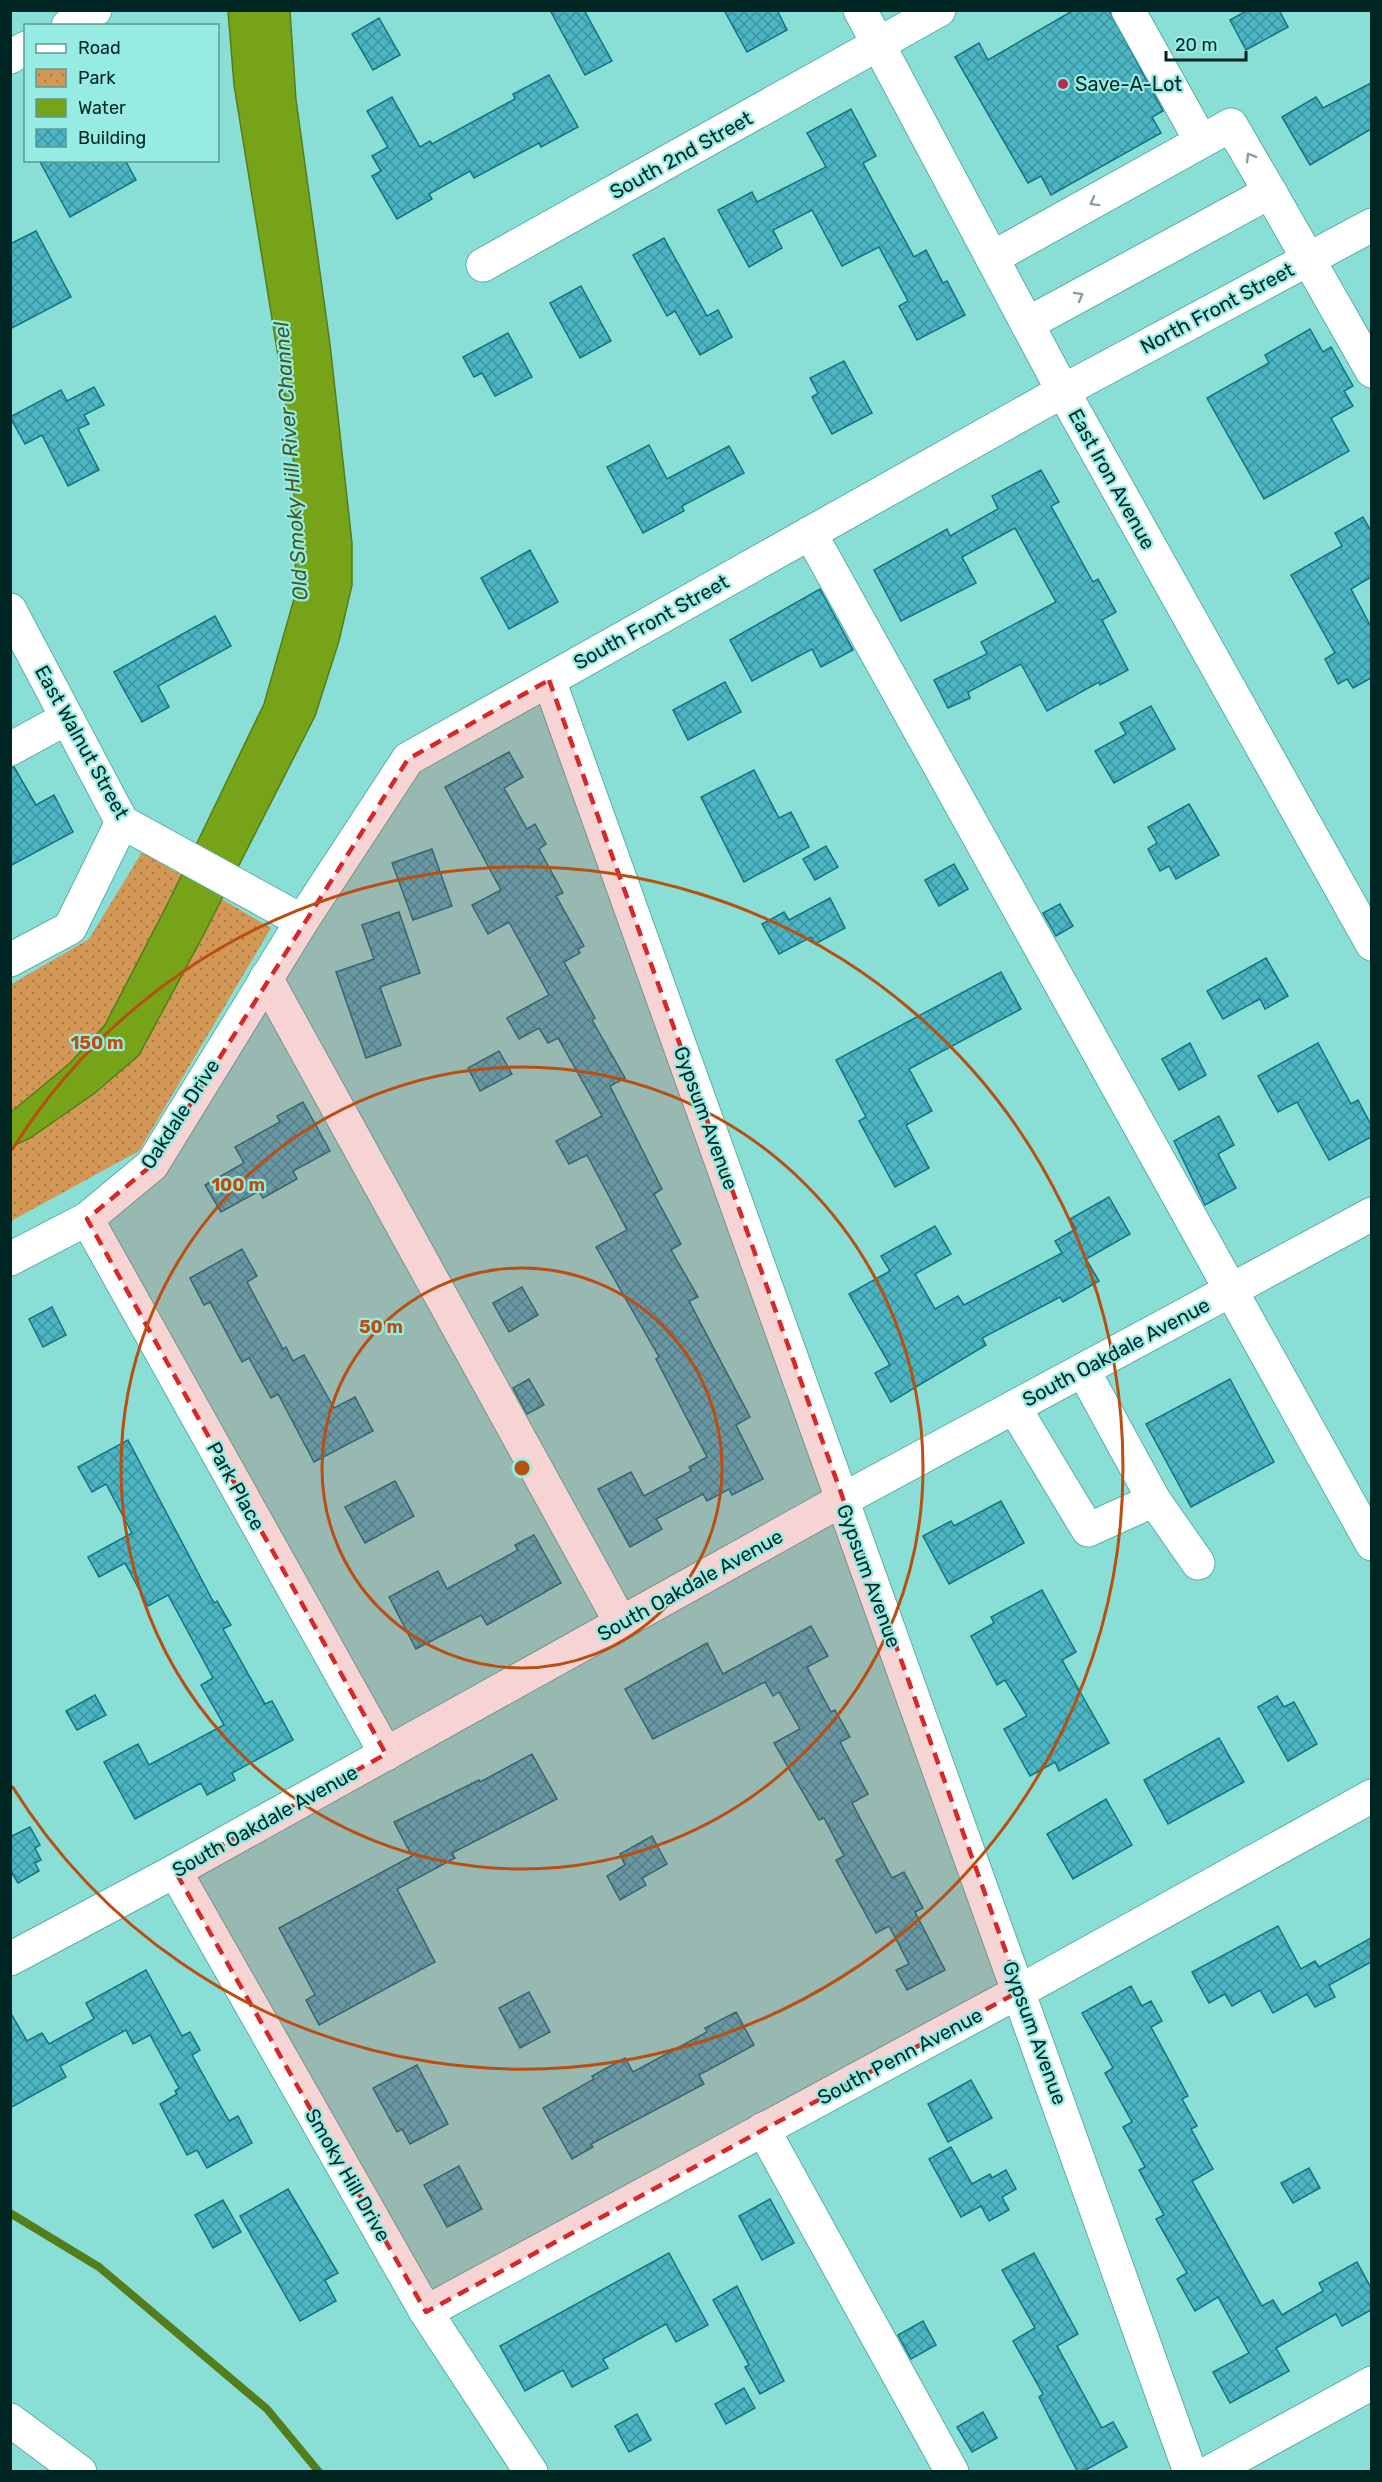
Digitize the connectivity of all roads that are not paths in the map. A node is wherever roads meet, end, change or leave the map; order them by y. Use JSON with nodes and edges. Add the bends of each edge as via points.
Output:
{"nodes":[{"id":1,"x":95,"y":10,"type":"edge"},
{"id":2,"x":860,"y":10,"type":"edge"},
{"id":3,"x":939,"y":10,"type":"edge"},
{"id":4,"x":1128,"y":10,"type":"edge"},
{"id":5,"x":71,"y":24,"type":"edge"},
{"id":6,"x":879,"y":45,"type":"junction"},
{"id":7,"x":24,"y":49,"type":"edge"},
{"id":8,"x":10,"y":57,"type":"edge"},
{"id":9,"x":1201,"y":141,"type":"junction"},
{"id":10,"x":1270,"y":192,"type":"junction"},
{"id":11,"x":1371,"y":225,"type":"edge"},
{"id":12,"x":992,"y":258,"type":"junction"},
{"id":13,"x":1308,"y":259,"type":"junction"},
{"id":14,"x":483,"y":265,"type":"dead end"},
{"id":15,"x":1028,"y":324,"type":"junction"},
{"id":16,"x":1371,"y":371,"type":"edge"},
{"id":17,"x":1063,"y":391,"type":"junction"},
{"id":18,"x":810,"y":533,"type":"junction"},
{"id":19,"x":10,"y":610,"type":"edge"},
{"id":20,"x":549,"y":680,"type":"junction"},
{"id":21,"x":67,"y":718,"type":"junction"},
{"id":22,"x":10,"y":749,"type":"edge"},
{"id":23,"x":122,"y":822,"type":"junction"},
{"id":24,"x":302,"y":921,"type":"junction"},
{"id":25,"x":1371,"y":944,"type":"edge"},
{"id":26,"x":10,"y":960,"type":"edge"},
{"id":27,"x":266,"y":978,"type":"junction"},
{"id":28,"x":1371,"y":1214,"type":"edge"},
{"id":29,"x":87,"y":1219,"type":"junction"},
{"id":30,"x":10,"y":1259,"type":"edge"},
{"id":31,"x":1230,"y":1290,"type":"junction"},
{"id":32,"x":1083,"y":1370,"type":"junction"},
{"id":33,"x":1014,"y":1407,"type":"junction"},
{"id":34,"x":842,"y":1500,"type":"junction"},
{"id":35,"x":1154,"y":1500,"type":"junction"},
{"id":36,"x":1371,"y":1544,"type":"edge"},
{"id":37,"x":1198,"y":1563,"type":"dead end"},
{"id":38,"x":621,"y":1623,"type":"junction"},
{"id":39,"x":386,"y":1754,"type":"junction"},
{"id":40,"x":1371,"y":1797,"type":"edge"},
{"id":41,"x":176,"y":1871,"type":"junction"},
{"id":42,"x":10,"y":1959,"type":"edge"},
{"id":43,"x":1020,"y":1991,"type":"junction"},
{"id":44,"x":763,"y":2129,"type":"junction"},
{"id":45,"x":426,"y":2312,"type":"junction"},
{"id":46,"x":1371,"y":2383,"type":"edge"},
{"id":47,"x":10,"y":2420,"type":"edge"},
{"id":48,"x":79,"y":2471,"type":"edge"},
{"id":49,"x":531,"y":2472,"type":"edge"},
{"id":50,"x":952,"y":2472,"type":"edge"},
{"id":51,"x":1190,"y":2472,"type":"edge"},
{"id":52,"x":1210,"y":2472,"type":"edge"}],
"edges":[{"from":1,"to":5,"type":"street"},
{"from":2,"to":6,"type":"street","name":"East Iron Avenue"},
{"from":3,"to":6,"type":"street","name":"South 2nd Street"},
{"from":4,"to":9,"type":"street"},
{"from":6,"to":12,"type":"street","name":"East Iron Avenue"},
{"from":6,"to":14,"type":"street","name":"South 2nd Street"},
{"from":7,"to":8,"type":"street"},
{"from":10,"to":9,"type":"street","one_way":true,"via":[[1231,124]]},
{"from":9,"to":12,"type":"street","one_way":true},
{"from":10,"to":13,"type":"street"},
{"from":15,"to":10,"type":"street","one_way":true},
{"from":11,"to":13,"type":"street","name":"North Front Street"},
{"from":12,"to":15,"type":"street","name":"East Iron Avenue"},
{"from":13,"to":16,"type":"street"},
{"from":13,"to":17,"type":"street","name":"North Front Street"},
{"from":15,"to":17,"type":"street","name":"East Iron Avenue"},
{"from":17,"to":18,"type":"street","name":"South Front Street"},
{"from":17,"to":25,"type":"street","name":"East Iron Avenue"},
{"from":18,"to":20,"type":"street","name":"South Front Street"},
{"from":18,"to":31,"type":"street"},
{"from":19,"to":21,"type":"street","name":"East Walnut Street"},
{"from":20,"to":24,"type":"street","name":"South Front Street","via":[[408,759]]},
{"from":20,"to":34,"type":"street","name":"Gypsum Avenue"},
{"from":21,"to":22,"type":"street"},
{"from":21,"to":23,"type":"street","name":"East Walnut Street"},
{"from":23,"to":24,"type":"street","name":"East Walnut Street"},
{"from":23,"to":26,"type":"street","via":[[70,928]]},
{"from":24,"to":27,"type":"street","name":"Oakdale Drive"},
{"from":27,"to":29,"type":"street","name":"Oakdale Drive","via":[[152,1165]]},
{"from":27,"to":38,"type":"street"},
{"from":28,"to":31,"type":"street","name":"South Oakdale Avenue"},
{"from":29,"to":30,"type":"street","name":"Oakdale Drive"},
{"from":29,"to":39,"type":"street","name":"Park Place"},
{"from":31,"to":32,"type":"street","name":"South Oakdale Avenue"},
{"from":31,"to":36,"type":"street"},
{"from":32,"to":33,"type":"street","name":"South Oakdale Avenue"},
{"from":32,"to":35,"type":"street"},
{"from":33,"to":34,"type":"street","name":"South Oakdale Avenue"},
{"from":33,"to":35,"type":"street","via":[[1088,1530]]},
{"from":34,"to":38,"type":"street","name":"South Oakdale Avenue"},
{"from":34,"to":43,"type":"street","name":"Gypsum Avenue"},
{"from":35,"to":37,"type":"street"},
{"from":38,"to":39,"type":"street","name":"South Oakdale Avenue"},
{"from":39,"to":41,"type":"street","name":"South Oakdale Avenue"},
{"from":40,"to":43,"type":"street","name":"South Penn Avenue"},
{"from":41,"to":42,"type":"street","name":"South Oakdale Avenue"},
{"from":41,"to":45,"type":"street","name":"Smoky Hill Drive"},
{"from":43,"to":44,"type":"street","name":"South Penn Avenue"},
{"from":43,"to":51,"type":"street","name":"Gypsum Avenue"},
{"from":44,"to":45,"type":"street","name":"South Penn Avenue"},
{"from":44,"to":50,"type":"street"},
{"from":45,"to":49,"type":"street","name":"Smoky Hill Drive"},
{"from":46,"to":52,"type":"street"},
{"from":47,"to":48,"type":"street"}]}
